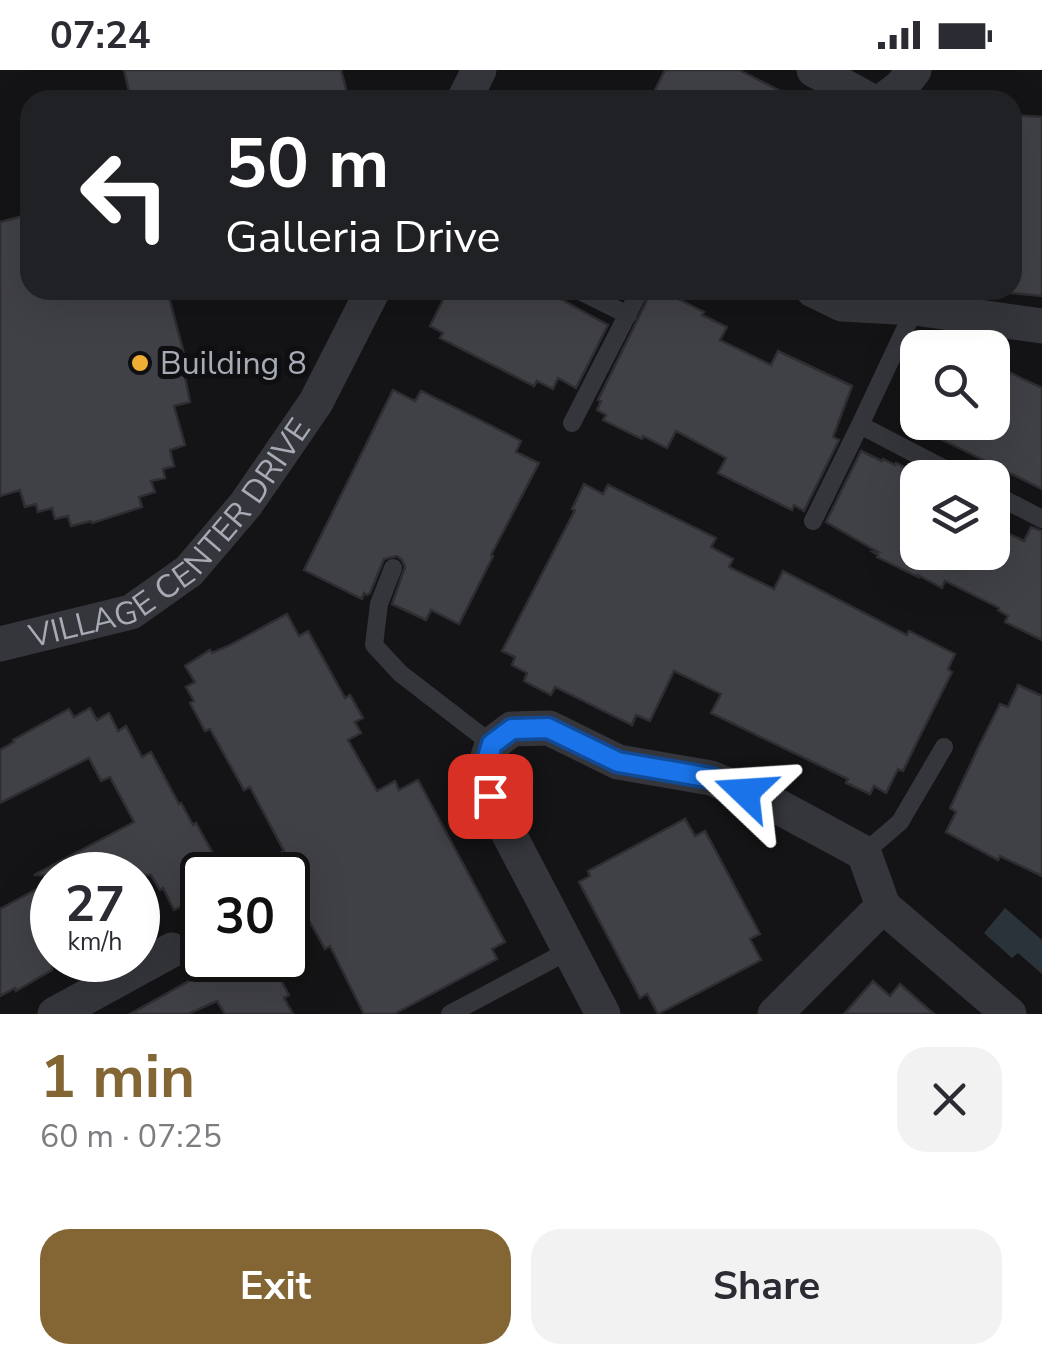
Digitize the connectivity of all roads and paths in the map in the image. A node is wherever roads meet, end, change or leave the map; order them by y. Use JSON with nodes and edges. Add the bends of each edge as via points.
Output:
{"nodes":[{"id":1,"x":814,"y":70,"type":"edge"},
{"id":2,"x":914,"y":70,"type":"edge"},
{"id":3,"x":851,"y":90,"type":"edge"},
{"id":4,"x":898,"y":90,"type":"edge"},
{"id":5,"x":368,"y":300,"type":"edge"},
{"id":6,"x":598,"y":300,"type":"edge"},
{"id":7,"x":635,"y":300,"type":"edge"},
{"id":8,"x":834,"y":300,"type":"edge"},
{"id":9,"x":915,"y":308,"type":"junction"},
{"id":10,"x":628,"y":315,"type":"junction"},
{"id":11,"x":1042,"y":326,"type":"edge"},
{"id":12,"x":572,"y":423,"type":"dead end"},
{"id":13,"x":860,"y":424,"type":"junction"},
{"id":14,"x":928,"y":460,"type":"edge"},
{"id":15,"x":1010,"y":503,"type":"edge"},
{"id":16,"x":1042,"y":519,"type":"edge"},
{"id":17,"x":814,"y":521,"type":"dead end"},
{"id":18,"x":393,"y":568,"type":"dead end"},
{"id":19,"x":0,"y":644,"type":"edge"},
{"id":20,"x":492,"y":744,"type":"junction"},
{"id":21,"x":944,"y":747,"type":"dead end"},
{"id":22,"x":864,"y":853,"type":"junction"},
{"id":23,"x":883,"y":906,"type":"junction"},
{"id":24,"x":172,"y":950,"type":"dead end"},
{"id":25,"x":570,"y":950,"type":"junction"},
{"id":26,"x":55,"y":1014,"type":"edge"},
{"id":27,"x":450,"y":1014,"type":"edge"},
{"id":28,"x":603,"y":1014,"type":"edge"},
{"id":29,"x":775,"y":1014,"type":"edge"},
{"id":30,"x":1010,"y":1014,"type":"edge"}],
"edges":[{"from":1,"to":3,"type":"street"},
{"from":2,"to":4,"type":"street"},
{"from":5,"to":19,"type":"street","name":"VILLAGE CENTER DRIVE","via":[[316,402],[246,504],[189,571],[131,612]]},
{"from":6,"to":10,"type":"lane"},
{"from":7,"to":10,"type":"lane"},
{"from":8,"to":9,"type":"street"},
{"from":9,"to":11,"type":"street"},
{"from":9,"to":13,"type":"lane"},
{"from":10,"to":12,"type":"lane"},
{"from":13,"to":14,"type":"lane"},
{"from":13,"to":17,"type":"lane"},
{"from":15,"to":16,"type":"lane"},
{"from":18,"to":20,"type":"lane","via":[[378,604],[374,644],[400,674]]},
{"from":20,"to":22,"type":"street","via":[[512,729],[548,728],[618,762],[711,778]]},
{"from":20,"to":25,"type":"street","via":[[484,770],[490,796]]},
{"from":21,"to":22,"type":"lane","via":[[900,822]]},
{"from":22,"to":23,"type":"street"},
{"from":23,"to":29,"type":"street"},
{"from":23,"to":30,"type":"street"},
{"from":24,"to":26,"type":"street"},
{"from":25,"to":27,"type":"lane"},
{"from":25,"to":28,"type":"street"}]}
